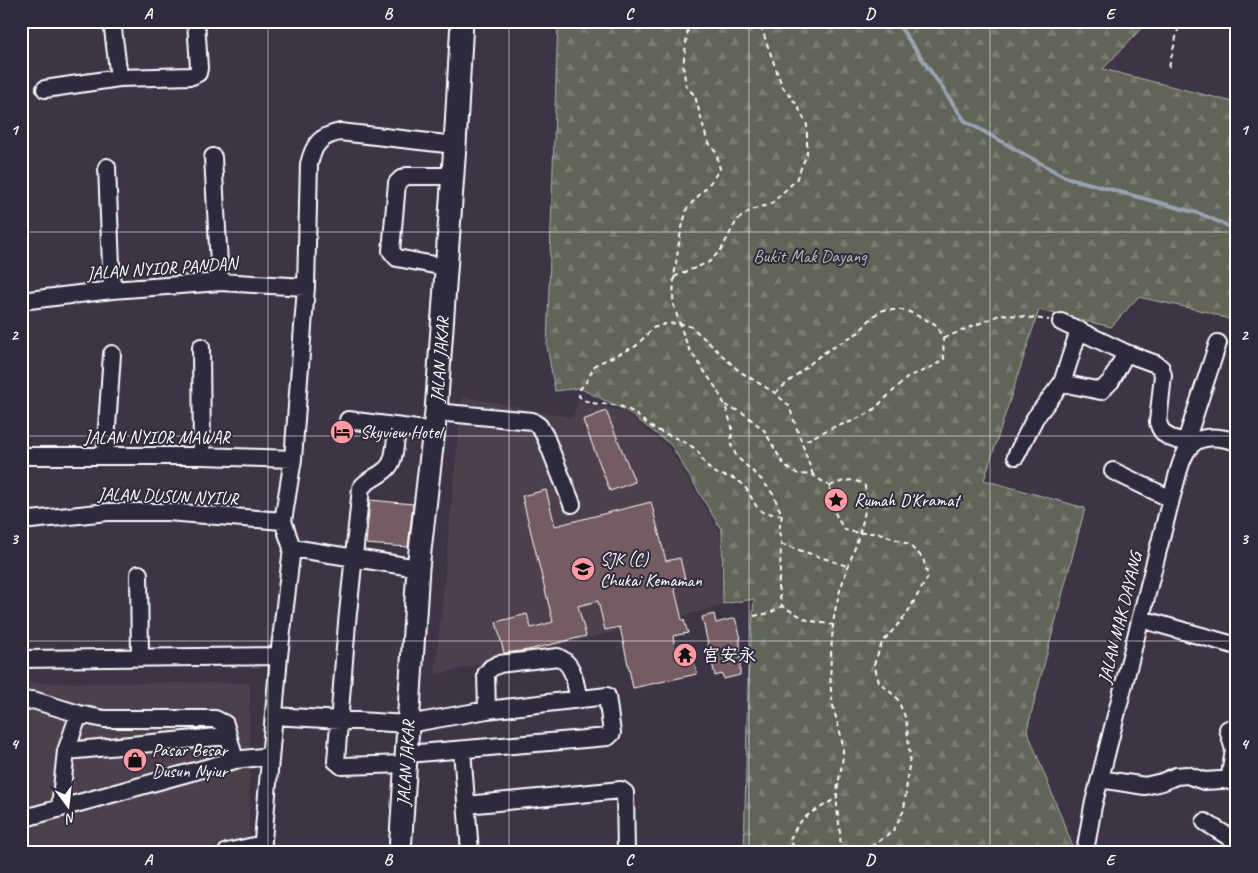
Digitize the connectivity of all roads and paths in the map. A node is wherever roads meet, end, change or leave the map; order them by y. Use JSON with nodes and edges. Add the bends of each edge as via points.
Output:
{"nodes":[{"id":1,"x":112,"y":21,"type":"edge"},
{"id":2,"x":196,"y":21,"type":"edge"},
{"id":3,"x":462,"y":21,"type":"edge"},
{"id":4,"x":689,"y":21,"type":"edge"},
{"id":5,"x":759,"y":21,"type":"edge"},
{"id":6,"x":1180,"y":21,"type":"edge"},
{"id":7,"x":1169,"y":68,"type":"dead end"},
{"id":8,"x":119,"y":78,"type":"junction"},
{"id":9,"x":45,"y":89,"type":"dead end"},
{"id":10,"x":455,"y":145,"type":"junction"},
{"id":11,"x":213,"y":157,"type":"dead end"},
{"id":12,"x":107,"y":167,"type":"dead end"},
{"id":13,"x":452,"y":176,"type":"junction"},
{"id":14,"x":445,"y":267,"type":"junction"},
{"id":15,"x":674,"y":277,"type":"junction"},
{"id":16,"x":220,"y":282,"type":"junction"},
{"id":17,"x":306,"y":287,"type":"junction"},
{"id":18,"x":112,"y":290,"type":"junction"},
{"id":19,"x":21,"y":301,"type":"edge"},
{"id":20,"x":1061,"y":322,"type":"joint"},
{"id":21,"x":679,"y":323,"type":"junction"},
{"id":22,"x":1080,"y":330,"type":"junction"},
{"id":23,"x":943,"y":338,"type":"junction"},
{"id":24,"x":1218,"y":343,"type":"dead end"},
{"id":25,"x":201,"y":347,"type":"dead end"},
{"id":26,"x":1126,"y":353,"type":"junction"},
{"id":27,"x":112,"y":354,"type":"dead end"},
{"id":28,"x":1062,"y":384,"type":"junction"},
{"id":29,"x":774,"y":393,"type":"junction"},
{"id":30,"x":725,"y":405,"type":"junction"},
{"id":31,"x":348,"y":420,"type":"dead end"},
{"id":32,"x":434,"y":421,"type":"junction"},
{"id":33,"x":397,"y":427,"type":"junction"},
{"id":34,"x":803,"y":442,"type":"junction"},
{"id":35,"x":1189,"y":442,"type":"junction"},
{"id":36,"x":1237,"y":442,"type":"edge"},
{"id":37,"x":21,"y":456,"type":"edge"},
{"id":38,"x":106,"y":456,"type":"junction"},
{"id":39,"x":202,"y":456,"type":"junction"},
{"id":40,"x":1016,"y":456,"type":"dead end"},
{"id":41,"x":292,"y":459,"type":"junction"},
{"id":42,"x":1113,"y":470,"type":"dead end"},
{"id":43,"x":813,"y":475,"type":"junction"},
{"id":44,"x":830,"y":486,"type":"junction"},
{"id":45,"x":1171,"y":498,"type":"junction"},
{"id":46,"x":572,"y":504,"type":"dead end"},
{"id":47,"x":782,"y":515,"type":"junction"},
{"id":48,"x":21,"y":521,"type":"edge"},
{"id":49,"x":283,"y":521,"type":"junction"},
{"id":50,"x":859,"y":533,"type":"junction"},
{"id":51,"x":781,"y":544,"type":"junction"},
{"id":52,"x":292,"y":548,"type":"junction"},
{"id":53,"x":354,"y":557,"type":"junction"},
{"id":54,"x":848,"y":566,"type":"junction"},
{"id":55,"x":418,"y":568,"type":"junction"},
{"id":56,"x":139,"y":574,"type":"dead end"},
{"id":57,"x":782,"y":606,"type":"junction"},
{"id":58,"x":754,"y":616,"type":"dead end"},
{"id":59,"x":1141,"y":619,"type":"junction"},
{"id":60,"x":834,"y":625,"type":"junction"},
{"id":61,"x":1237,"y":646,"type":"edge"},
{"id":62,"x":279,"y":656,"type":"junction"},
{"id":63,"x":140,"y":658,"type":"junction"},
{"id":64,"x":21,"y":659,"type":"edge"},
{"id":65,"x":579,"y":699,"type":"junction"},
{"id":66,"x":21,"y":702,"type":"edge"},
{"id":67,"x":487,"y":710,"type":"junction"},
{"id":68,"x":79,"y":714,"type":"junction"},
{"id":69,"x":274,"y":716,"type":"junction"},
{"id":70,"x":340,"y":720,"type":"junction"},
{"id":71,"x":408,"y":724,"type":"junction"},
{"id":72,"x":1228,"y":729,"type":"dead end"},
{"id":73,"x":228,"y":736,"type":"junction"},
{"id":74,"x":462,"y":750,"type":"junction"},
{"id":75,"x":66,"y":751,"type":"junction"},
{"id":76,"x":270,"y":756,"type":"junction"},
{"id":77,"x":407,"y":759,"type":"junction"},
{"id":78,"x":235,"y":760,"type":"junction"},
{"id":79,"x":1100,"y":779,"type":"junction"},
{"id":80,"x":1233,"y":780,"type":"edge"},
{"id":81,"x":837,"y":797,"type":"junction"},
{"id":82,"x":466,"y":805,"type":"junction"},
{"id":83,"x":60,"y":807,"type":"junction"},
{"id":84,"x":403,"y":817,"type":"junction"},
{"id":85,"x":21,"y":819,"type":"edge"},
{"id":86,"x":1205,"y":822,"type":"dead end"},
{"id":87,"x":1237,"y":842,"type":"edge"},
{"id":88,"x":262,"y":848,"type":"edge"},
{"id":89,"x":840,"y":850,"type":"junction"},
{"id":90,"x":227,"y":852,"type":"edge"},
{"id":91,"x":400,"y":852,"type":"edge"},
{"id":92,"x":409,"y":852,"type":"edge"},
{"id":93,"x":470,"y":852,"type":"edge"},
{"id":94,"x":626,"y":852,"type":"edge"},
{"id":95,"x":801,"y":852,"type":"edge"},
{"id":96,"x":831,"y":852,"type":"edge"},
{"id":97,"x":843,"y":852,"type":"edge"},
{"id":98,"x":857,"y":852,"type":"edge"},
{"id":99,"x":1085,"y":852,"type":"edge"}],
"edges":[{"from":1,"to":8,"type":"street"},
{"from":2,"to":8,"type":"street","via":[[198,73]]},
{"from":3,"to":10,"type":"main road","name":"JALAN JAKAR"},
{"from":4,"to":15,"type":"path","via":[[684,66],[686,86],[695,96],[707,140],[716,152],[720,170],[687,208]]},
{"from":5,"to":15,"type":"path","via":[[782,86],[807,125],[807,154],[796,180],[770,204],[751,210],[737,220],[721,250],[709,262]]},
{"from":6,"to":7,"type":"path"},
{"from":8,"to":9,"type":"street"},
{"from":10,"to":13,"type":"main road","name":"JALAN JAKAR"},
{"from":10,"to":17,"type":"street","via":[[340,132],[326,135],[312,152],[308,164]]},
{"from":11,"to":16,"type":"street"},
{"from":12,"to":18,"type":"street"},
{"from":13,"to":14,"type":"main road","name":"JALAN JAKAR"},
{"from":13,"to":14,"type":"street","via":[[401,178],[391,250],[396,258]]},
{"from":14,"to":32,"type":"main road","name":"JALAN JAKAR"},
{"from":15,"to":21,"type":"path","via":[[673,302]]},
{"from":16,"to":17,"type":"street","name":"JALAN NYIOR PANDAN"},
{"from":16,"to":18,"type":"street","name":"JALAN NYIOR PANDAN"},
{"from":17,"to":41,"type":"street"},
{"from":18,"to":19,"type":"street","name":"JALAN NYIOR PANDAN"},
{"from":20,"to":22,"type":"street"},
{"from":20,"to":23,"type":"path","via":[[1002,314]]},
{"from":21,"to":29,"type":"path","via":[[692,327],[739,372]]},
{"from":21,"to":30,"type":"path","via":[[689,350]]},
{"from":21,"to":47,"type":"path","via":[[653,328],[636,346],[595,366],[579,396],[583,401],[620,406],[650,426],[692,446],[699,451],[706,466],[719,476],[736,479],[746,487],[762,511]]},
{"from":22,"to":26,"type":"street"},
{"from":22,"to":28,"type":"street"},
{"from":23,"to":29,"type":"path","via":[[935,324],[905,310],[883,310],[859,332],[822,354]]},
{"from":23,"to":34,"type":"path","via":[[944,360],[909,376],[871,412]]},
{"from":24,"to":35,"type":"street","name":"JALAN MAK DAYANG"},
{"from":25,"to":39,"type":"street"},
{"from":26,"to":28,"type":"street","via":[[1102,391]]},
{"from":26,"to":35,"type":"street","via":[[1161,368],[1160,428],[1171,439]]},
{"from":27,"to":38,"type":"street"},
{"from":28,"to":40,"type":"street","via":[[1035,418]]},
{"from":29,"to":34,"type":"path","via":[[790,406]]},
{"from":30,"to":43,"type":"path","via":[[764,430],[784,465],[798,474]]},
{"from":30,"to":47,"type":"path","via":[[732,427],[731,445],[737,457],[773,494]]},
{"from":31,"to":33,"type":"street"},
{"from":32,"to":33,"type":"street"},
{"from":32,"to":46,"type":"street","via":[[532,421],[545,436]]},
{"from":32,"to":55,"type":"main road","name":"JALAN JAKAR"},
{"from":33,"to":53,"type":"street","via":[[389,467],[361,488]]},
{"from":34,"to":43,"type":"path"},
{"from":35,"to":36,"type":"street","via":[[1220,436]]},
{"from":35,"to":45,"type":"street","name":"JALAN MAK DAYANG"},
{"from":37,"to":38,"type":"street","name":"JALAN NYIOR MAWAR"},
{"from":38,"to":39,"type":"street","name":"JALAN NYIOR MAWAR"},
{"from":39,"to":41,"type":"street","name":"JALAN NYIOR MAWAR"},
{"from":41,"to":49,"type":"street"},
{"from":42,"to":45,"type":"street"},
{"from":43,"to":44,"type":"path"},
{"from":44,"to":50,"type":"path","via":[[835,516],[845,530]]},
{"from":44,"to":50,"type":"path","via":[[845,480],[859,481],[865,486],[864,516]]},
{"from":45,"to":59,"type":"street","name":"JALAN MAK DAYANG"},
{"from":47,"to":51,"type":"path"},
{"from":48,"to":49,"type":"street","name":"JALAN DUSUN NYIUR","via":[[108,512],[167,512]]},
{"from":49,"to":52,"type":"street"},
{"from":50,"to":54,"type":"path"},
{"from":50,"to":98,"type":"path","via":[[879,533],[908,544],[923,558],[928,577],[906,615],[882,643],[874,664],[879,682],[897,698],[906,718],[910,756],[904,810],[893,831],[871,847]]},
{"from":51,"to":54,"type":"path"},
{"from":51,"to":57,"type":"path","via":[[778,587]]},
{"from":52,"to":53,"type":"street"},
{"from":52,"to":62,"type":"street"},
{"from":53,"to":55,"type":"street"},
{"from":53,"to":70,"type":"street"},
{"from":54,"to":60,"type":"path"},
{"from":55,"to":71,"type":"main road","name":"JALAN JAKAR"},
{"from":56,"to":63,"type":"street"},
{"from":57,"to":58,"type":"path","via":[[770,613]]},
{"from":57,"to":60,"type":"path","via":[[807,620]]},
{"from":59,"to":61,"type":"street"},
{"from":59,"to":79,"type":"street","name":"JALAN MAK DAYANG"},
{"from":60,"to":81,"type":"path","via":[[831,690],[843,756]]},
{"from":62,"to":63,"type":"street"},
{"from":62,"to":69,"type":"street"},
{"from":63,"to":64,"type":"street"},
{"from":65,"to":67,"type":"street"},
{"from":65,"to":67,"type":"street","via":[[566,661],[558,658],[499,664],[486,674]]},
{"from":65,"to":74,"type":"street","via":[[607,696],[612,733],[608,737]]},
{"from":66,"to":68,"type":"street","via":[[33,700]]},
{"from":67,"to":71,"type":"street"},
{"from":68,"to":73,"type":"street","via":[[104,719],[215,719],[225,724]]},
{"from":68,"to":75,"type":"street"},
{"from":69,"to":70,"type":"street"},
{"from":69,"to":76,"type":"street"},
{"from":70,"to":71,"type":"street"},
{"from":70,"to":77,"type":"street","via":[[336,761],[342,766]]},
{"from":71,"to":77,"type":"main road","name":"JALAN JAKAR"},
{"from":72,"to":80,"type":"street","via":[[1234,750]]},
{"from":73,"to":75,"type":"street"},
{"from":73,"to":78,"type":"street"},
{"from":74,"to":77,"type":"street"},
{"from":74,"to":82,"type":"street"},
{"from":75,"to":83,"type":"street"},
{"from":76,"to":78,"type":"street"},
{"from":76,"to":88,"type":"street"},
{"from":77,"to":84,"type":"main road","name":"JALAN JAKAR"},
{"from":78,"to":83,"type":"street"},
{"from":79,"to":80,"type":"street","via":[[1146,786],[1186,775],[1204,781]]},
{"from":79,"to":99,"type":"street","name":"JALAN MAK DAYANG"},
{"from":81,"to":89,"type":"path"},
{"from":81,"to":95,"type":"path","via":[[798,824],[790,839],[795,850]]},
{"from":82,"to":93,"type":"street"},
{"from":82,"to":94,"type":"street","via":[[621,790],[625,793]]},
{"from":83,"to":85,"type":"street"},
{"from":84,"to":91,"type":"main road","name":"JALAN JAKAR"},
{"from":84,"to":92,"type":"main road","name":"JALAN JAKAR"},
{"from":86,"to":87,"type":"street"},
{"from":88,"to":90,"type":"street"},
{"from":89,"to":96,"type":"path"},
{"from":89,"to":97,"type":"path"}]}
